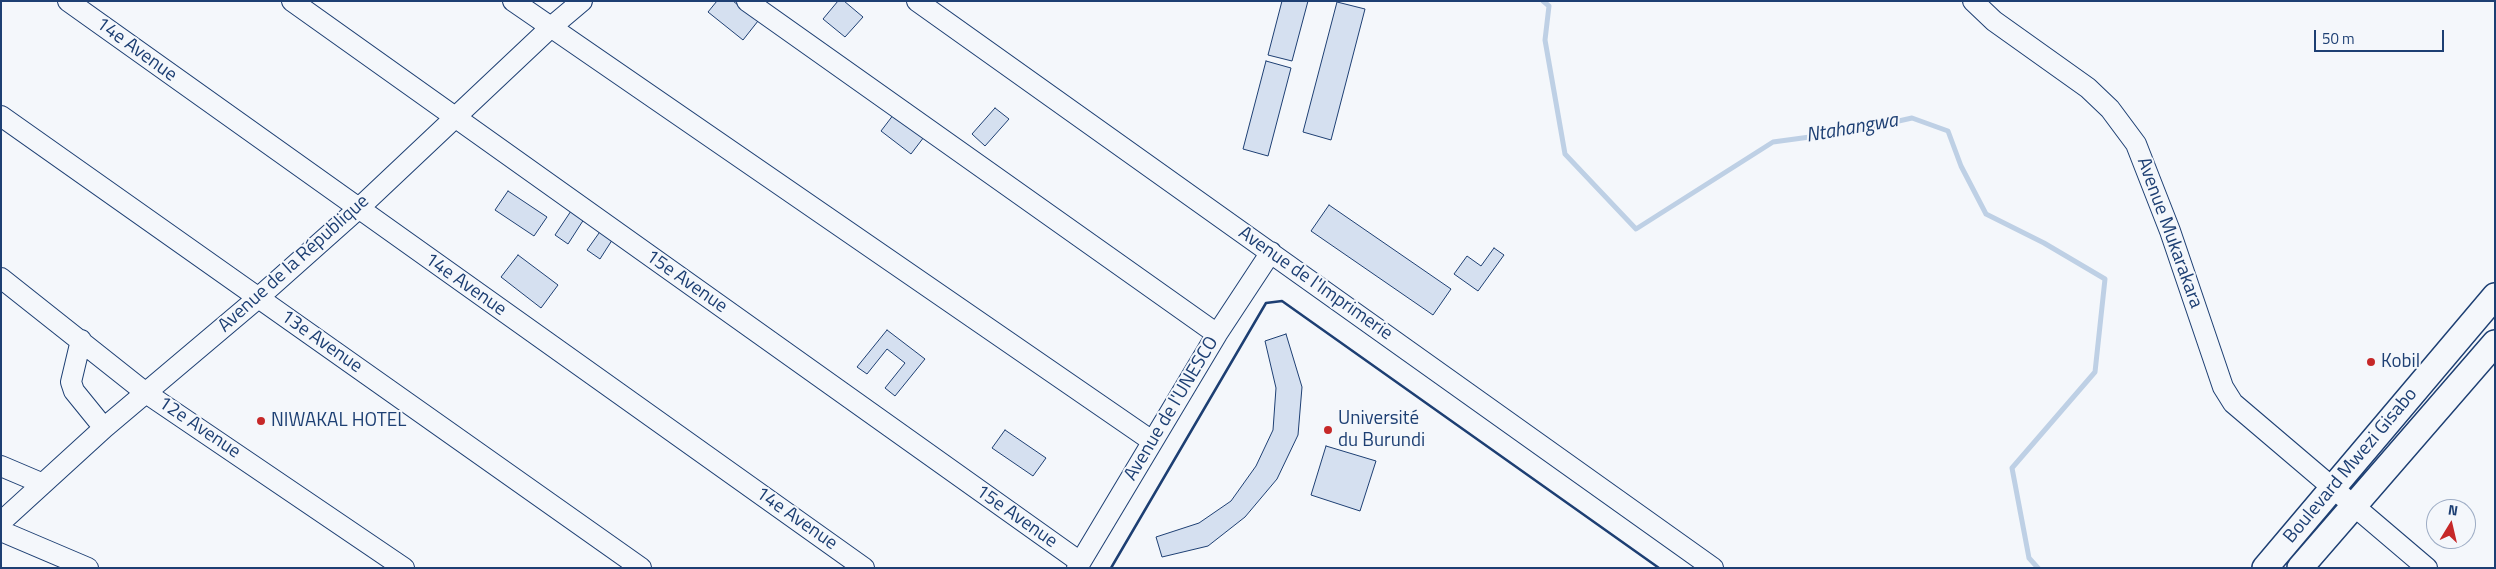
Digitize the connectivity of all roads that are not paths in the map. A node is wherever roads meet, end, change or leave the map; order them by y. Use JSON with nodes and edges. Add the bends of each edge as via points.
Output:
{"nodes":[{"id":1,"x":68,"y":1,"type":"edge"},
{"id":2,"x":292,"y":1,"type":"edge"},
{"id":3,"x":513,"y":1,"type":"edge"},
{"id":4,"x":582,"y":1,"type":"edge"},
{"id":5,"x":747,"y":1,"type":"edge"},
{"id":6,"x":917,"y":1,"type":"edge"},
{"id":7,"x":1973,"y":1,"type":"edge"},
{"id":8,"x":550,"y":28,"type":"junction"},
{"id":9,"x":1,"y":116,"type":"edge"},
{"id":10,"x":454,"y":118,"type":"junction"},
{"id":11,"x":358,"y":209,"type":"junction"},
{"id":12,"x":1272,"y":252,"type":"junction"},
{"id":13,"x":1,"y":278,"type":"edge"},
{"id":14,"x":2495,"y":296,"type":"edge"},
{"id":15,"x":258,"y":298,"type":"junction"},
{"id":16,"x":2472,"y":324,"type":"junction"},
{"id":17,"x":1217,"y":334,"type":"junction"},
{"id":18,"x":81,"y":340,"type":"junction"},
{"id":19,"x":2495,"y":342,"type":"edge"},
{"id":20,"x":146,"y":393,"type":"junction"},
{"id":21,"x":104,"y":428,"type":"junction"},
{"id":22,"x":1152,"y":441,"type":"junction"},
{"id":23,"x":1,"y":466,"type":"edge"},
{"id":24,"x":41,"y":483,"type":"junction"},
{"id":25,"x":2333,"y":488,"type":"junction"},
{"id":26,"x":2353,"y":504,"type":"junction"},
{"id":27,"x":1,"y":522,"type":"edge"},
{"id":28,"x":1,"y":531,"type":"edge"},
{"id":29,"x":1078,"y":565,"type":"edge"},
{"id":30,"x":88,"y":568,"type":"edge"},
{"id":31,"x":404,"y":568,"type":"edge"},
{"id":32,"x":641,"y":568,"type":"edge"},
{"id":33,"x":864,"y":568,"type":"edge"},
{"id":34,"x":1713,"y":568,"type":"edge"},
{"id":35,"x":2266,"y":568,"type":"edge"},
{"id":36,"x":2300,"y":568,"type":"edge"},
{"id":37,"x":2427,"y":568,"type":"edge"}],
"edges":[{"from":1,"to":11,"type":"street","name":"14e Avenue"},
{"from":2,"to":10,"type":"street","name":"15e Avenue"},
{"from":3,"to":8,"type":"street"},
{"from":4,"to":8,"type":"street","name":"Avenue de la République"},
{"from":5,"to":17,"type":"street"},
{"from":6,"to":12,"type":"street","name":"Avenue de l'Imprimerie"},
{"from":7,"to":25,"type":"street","name":"Avenue Mukarakara","via":[[2088,88],[2110,109],[2136,144],[2223,386],[2233,404]]},
{"from":8,"to":10,"type":"street","name":"Avenue de la République"},
{"from":8,"to":22,"type":"street"},
{"from":9,"to":15,"type":"street","name":"13e Avenue"},
{"from":10,"to":11,"type":"street","name":"Avenue de la République"},
{"from":10,"to":29,"type":"street","name":"15e Avenue"},
{"from":11,"to":15,"type":"street","name":"Avenue de la République"},
{"from":11,"to":33,"type":"street","name":"14e Avenue"},
{"from":12,"to":17,"type":"street","name":"Avenue de l'UNESCO"},
{"from":12,"to":34,"type":"street","name":"Avenue de l'Imprimerie"},
{"from":13,"to":18,"type":"street","name":"12e Avenue"},
{"from":14,"to":16,"type":"main road","name":"Boulevard Mwezi Gisabo"},
{"from":15,"to":20,"type":"street","name":"Avenue de la République"},
{"from":15,"to":32,"type":"street","name":"13e Avenue"},
{"from":16,"to":19,"type":"main road"},
{"from":16,"to":25,"type":"main road","name":"Boulevard Mwezi Gisabo"},
{"from":17,"to":22,"type":"street","name":"Avenue de l'UNESCO"},
{"from":18,"to":20,"type":"street","name":"12e Avenue"},
{"from":18,"to":21,"type":"street","via":[[71,382],[74,391]]},
{"from":19,"to":26,"type":"main road","name":"Boulevard Mwezi Gisabo"},
{"from":20,"to":21,"type":"street","name":"Avenue de la République"},
{"from":20,"to":31,"type":"street","name":"12e Avenue"},
{"from":21,"to":24,"type":"street","name":"Avenue de la République"},
{"from":22,"to":29,"type":"street","name":"Avenue de l'UNESCO"},
{"from":23,"to":24,"type":"street"},
{"from":24,"to":27,"type":"street","name":"Avenue de la République"},
{"from":25,"to":26,"type":"street","name":"Avenue Mukarakara"},
{"from":25,"to":35,"type":"main road","name":"Boulevard Mwezi Gisabo"},
{"from":26,"to":36,"type":"main road","name":"Boulevard Mwezi Gisabo"},
{"from":26,"to":37,"type":"street","name":"Avenue Mukarakara"},
{"from":28,"to":30,"type":"street"}]}
